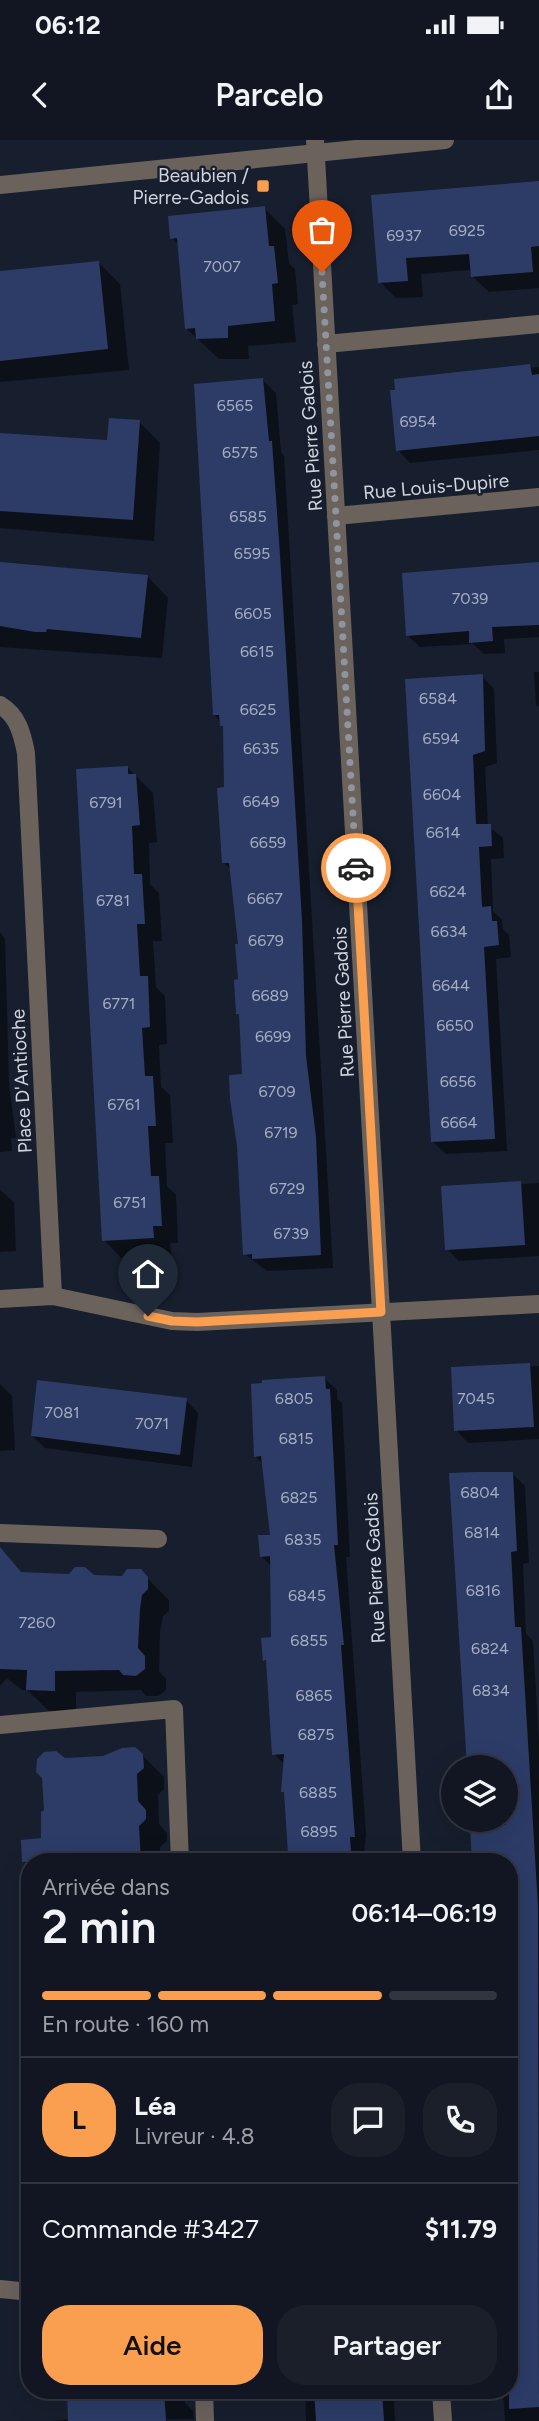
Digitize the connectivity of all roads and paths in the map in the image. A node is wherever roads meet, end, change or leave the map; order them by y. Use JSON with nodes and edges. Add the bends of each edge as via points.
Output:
{"nodes":[{"id":1,"x":445,"y":140,"type":"edge"},
{"id":2,"x":315,"y":146,"type":"edge"},
{"id":3,"x":0,"y":185,"type":"edge"},
{"id":4,"x":539,"y":324,"type":"edge"},
{"id":5,"x":326,"y":344,"type":"junction"},
{"id":6,"x":539,"y":497,"type":"edge"},
{"id":7,"x":336,"y":516,"type":"junction"},
{"id":8,"x":0,"y":705,"type":"edge"},
{"id":9,"x":53,"y":1296,"type":"junction"},
{"id":10,"x":0,"y":1299,"type":"edge"},
{"id":11,"x":539,"y":1304,"type":"edge"},
{"id":12,"x":381,"y":1312,"type":"junction"},
{"id":13,"x":0,"y":1533,"type":"edge"},
{"id":14,"x":158,"y":1539,"type":"dead end"},
{"id":15,"x":0,"y":1725,"type":"edge"},
{"id":16,"x":180,"y":1853,"type":"edge"},
{"id":17,"x":411,"y":1853,"type":"edge"},
{"id":18,"x":0,"y":2289,"type":"edge"},
{"id":19,"x":21,"y":2291,"type":"edge"},
{"id":20,"x":204,"y":2399,"type":"edge"},
{"id":21,"x":442,"y":2399,"type":"edge"},
{"id":22,"x":205,"y":2421,"type":"edge"},
{"id":23,"x":443,"y":2421,"type":"edge"}],
"edges":[{"from":1,"to":2,"type":"street"},
{"from":2,"to":3,"type":"street"},
{"from":2,"to":5,"type":"street","name":"Rue Pierre Gadois"},
{"from":4,"to":5,"type":"street"},
{"from":5,"to":7,"type":"street","name":"Rue Pierre Gadois"},
{"from":6,"to":7,"type":"street","name":"Rue Louis-Dupire"},
{"from":7,"to":12,"type":"street","name":"Rue Pierre Gadois"},
{"from":8,"to":9,"type":"street","name":"Place D'Antioche","via":[[10,711],[21,730],[26,753]]},
{"from":9,"to":10,"type":"street"},
{"from":9,"to":12,"type":"street","via":[[172,1321]]},
{"from":11,"to":12,"type":"street"},
{"from":12,"to":17,"type":"street","name":"Rue Pierre Gadois"},
{"from":13,"to":14,"type":"street"},
{"from":15,"to":16,"type":"street","via":[[174,1709]]},
{"from":18,"to":19,"type":"street"},
{"from":20,"to":22,"type":"street"},
{"from":21,"to":23,"type":"street"}]}
